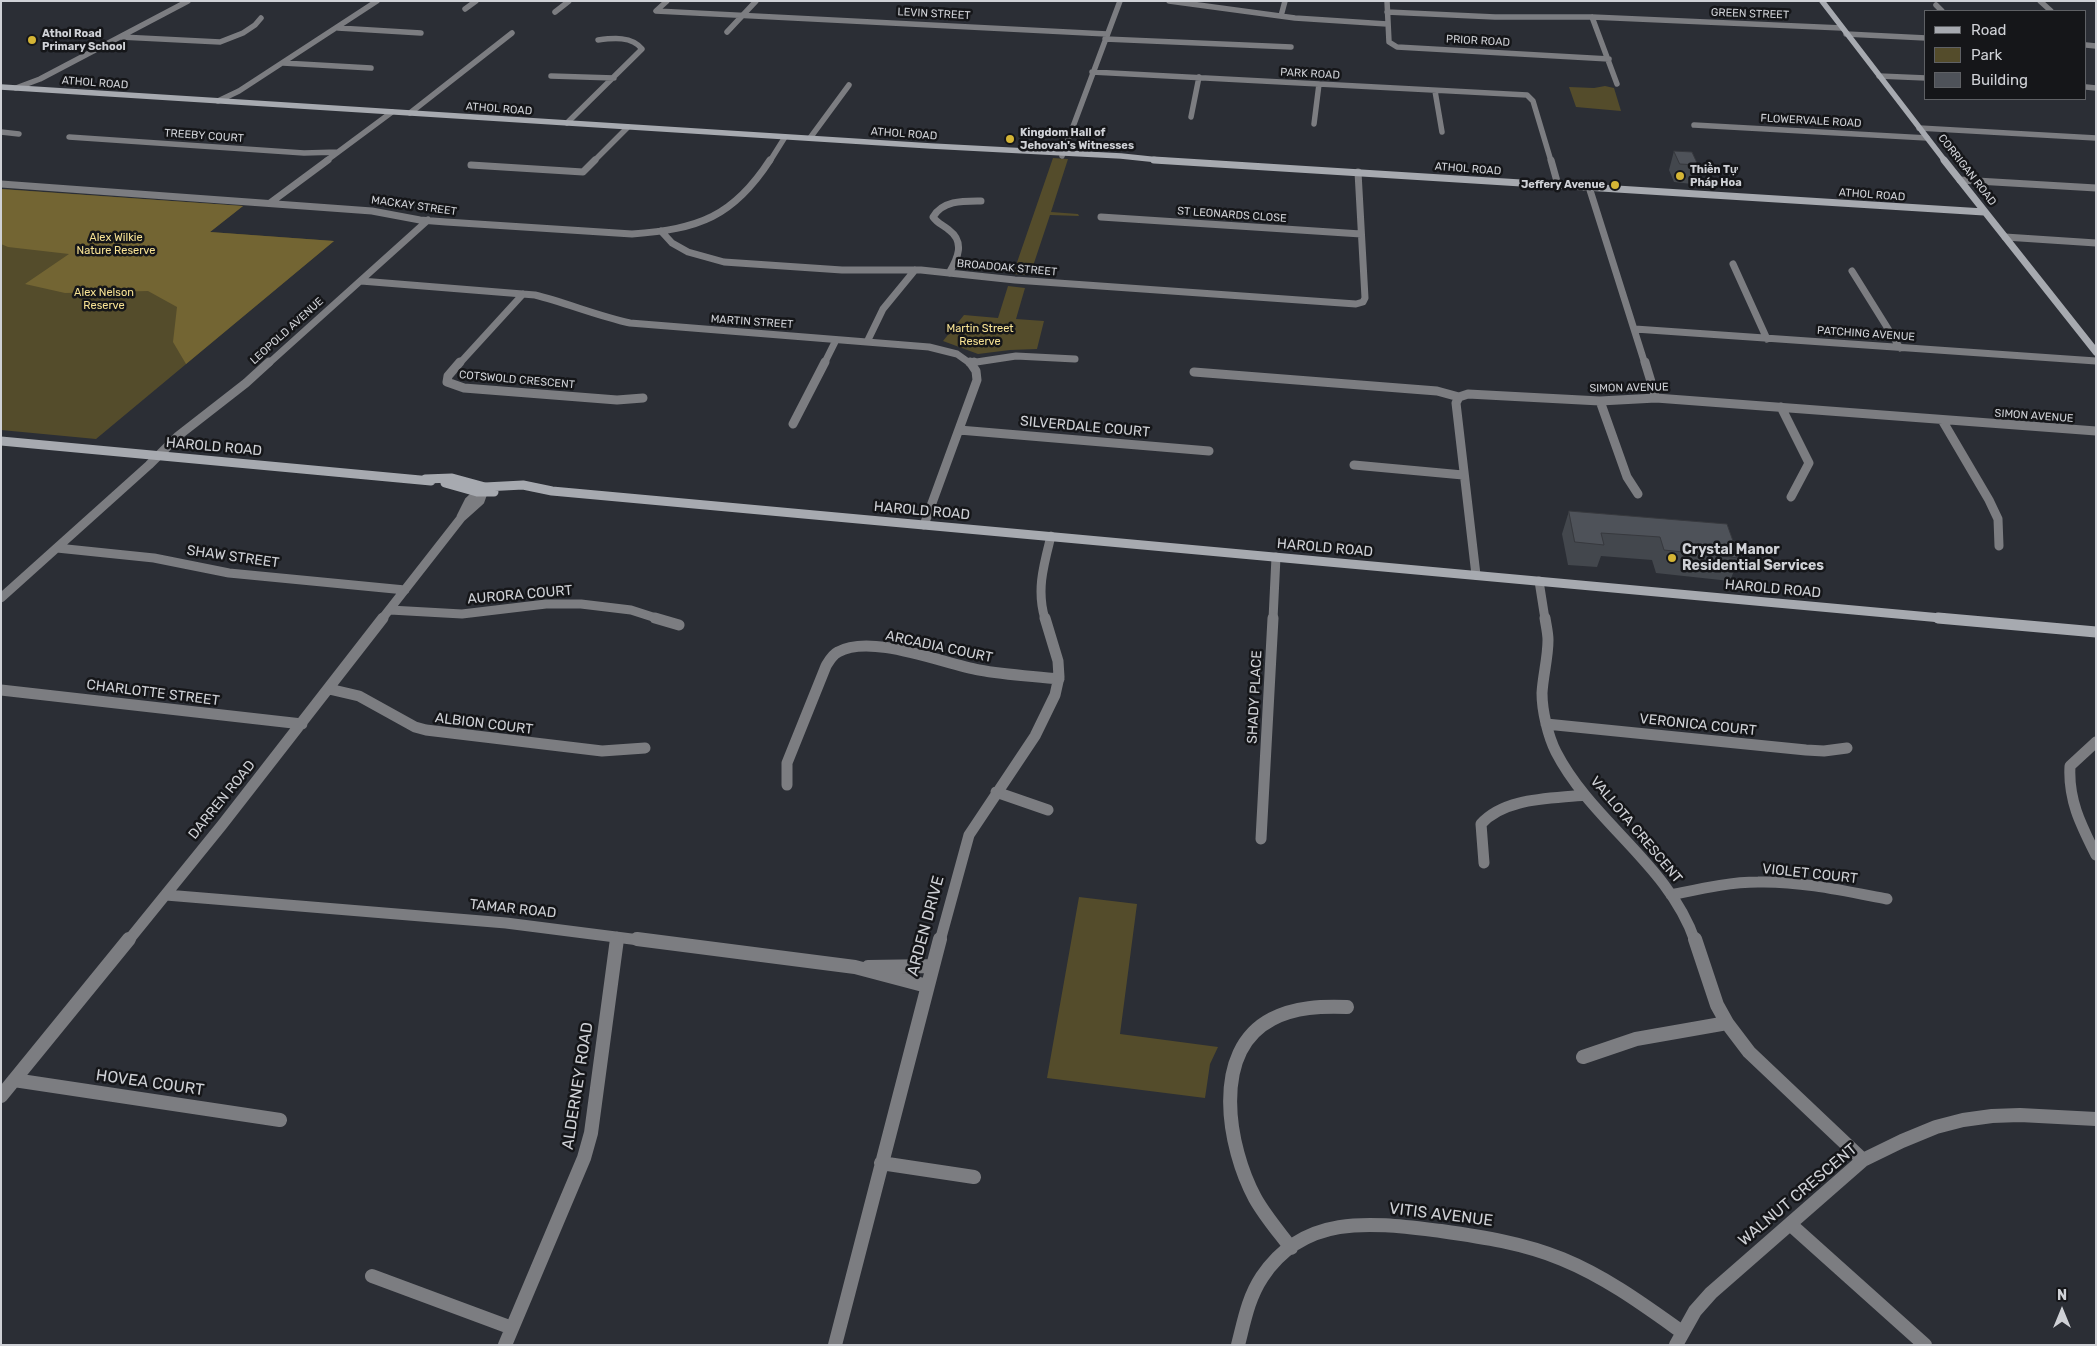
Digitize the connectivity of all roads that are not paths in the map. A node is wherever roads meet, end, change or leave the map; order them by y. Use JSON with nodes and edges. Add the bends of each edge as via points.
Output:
{"nodes":[{"id":1,"x":188,"y":1,"type":"edge"},
{"id":2,"x":377,"y":1,"type":"edge"},
{"id":3,"x":476,"y":1,"type":"edge"},
{"id":4,"x":569,"y":1,"type":"edge"},
{"id":5,"x":667,"y":1,"type":"edge"},
{"id":6,"x":756,"y":1,"type":"edge"},
{"id":7,"x":1120,"y":1,"type":"edge"},
{"id":8,"x":1169,"y":1,"type":"edge"},
{"id":9,"x":1285,"y":1,"type":"edge"},
{"id":10,"x":1387,"y":1,"type":"edge"},
{"id":11,"x":1822,"y":1,"type":"edge"},
{"id":12,"x":2040,"y":1,"type":"edge"},
{"id":13,"x":1936,"y":5,"type":"dead end"},
{"id":14,"x":466,"y":9,"type":"dead end"},
{"id":15,"x":1941,"y":10,"type":"edge"},
{"id":16,"x":2050,"y":10,"type":"edge"},
{"id":17,"x":556,"y":12,"type":"dead end"},
{"id":18,"x":1388,"y":12,"type":"junction"},
{"id":19,"x":743,"y":16,"type":"junction"},
{"id":20,"x":1281,"y":16,"type":"junction"},
{"id":21,"x":1592,"y":17,"type":"junction"},
{"id":22,"x":261,"y":18,"type":"dead end"},
{"id":23,"x":1387,"y":24,"type":"junction"},
{"id":24,"x":338,"y":28,"type":"junction"},
{"id":25,"x":1842,"y":28,"type":"junction"},
{"id":26,"x":727,"y":32,"type":"dead end"},
{"id":27,"x":421,"y":33,"type":"dead end"},
{"id":28,"x":512,"y":33,"type":"dead end"},
{"id":29,"x":1846,"y":34,"type":"junction"},
{"id":30,"x":121,"y":37,"type":"junction"},
{"id":31,"x":1106,"y":37,"type":"junction"},
{"id":32,"x":1924,"y":38,"type":"edge"},
{"id":33,"x":598,"y":40,"type":"dead end"},
{"id":34,"x":1291,"y":47,"type":"dead end"},
{"id":35,"x":1608,"y":59,"type":"junction"},
{"id":36,"x":283,"y":63,"type":"junction"},
{"id":37,"x":371,"y":68,"type":"dead end"},
{"id":38,"x":1092,"y":72,"type":"junction"},
{"id":39,"x":551,"y":76,"type":"dead end"},
{"id":40,"x":1879,"y":76,"type":"junction"},
{"id":41,"x":614,"y":78,"type":"junction"},
{"id":42,"x":1199,"y":78,"type":"junction"},
{"id":43,"x":1924,"y":78,"type":"edge"},
{"id":44,"x":40,"y":79,"type":"junction"},
{"id":45,"x":1319,"y":84,"type":"junction"},
{"id":46,"x":1617,"y":84,"type":"dead end"},
{"id":47,"x":849,"y":85,"type":"dead end"},
{"id":48,"x":1,"y":87,"type":"edge"},
{"id":49,"x":16,"y":88,"type":"junction"},
{"id":50,"x":26,"y":89,"type":"junction"},
{"id":51,"x":240,"y":91,"type":"junction"},
{"id":52,"x":1436,"y":91,"type":"junction"},
{"id":53,"x":218,"y":101,"type":"junction"},
{"id":54,"x":228,"y":102,"type":"junction"},
{"id":55,"x":392,"y":112,"type":"junction"},
{"id":56,"x":410,"y":113,"type":"junction"},
{"id":57,"x":1190,"y":117,"type":"dead end"},
{"id":58,"x":567,"y":123,"type":"junction"},
{"id":59,"x":1314,"y":124,"type":"dead end"},
{"id":60,"x":1694,"y":125,"type":"dead end"},
{"id":61,"x":628,"y":127,"type":"junction"},
{"id":62,"x":1920,"y":128,"type":"junction"},
{"id":63,"x":1,"y":132,"type":"edge"},
{"id":64,"x":1442,"y":132,"type":"dead end"},
{"id":65,"x":19,"y":134,"type":"dead end"},
{"id":66,"x":69,"y":137,"type":"dead end"},
{"id":67,"x":785,"y":137,"type":"junction"},
{"id":68,"x":810,"y":138,"type":"junction"},
{"id":69,"x":1927,"y":138,"type":"junction"},
{"id":70,"x":2096,"y":138,"type":"edge"},
{"id":71,"x":338,"y":152,"type":"junction"},
{"id":72,"x":1063,"y":154,"type":"junction"},
{"id":73,"x":471,"y":165,"type":"dead end"},
{"id":74,"x":583,"y":172,"type":"junction"},
{"id":75,"x":1358,"y":172,"type":"junction"},
{"id":76,"x":587,"y":179,"type":"dead end"},
{"id":77,"x":1960,"y":180,"type":"junction"},
{"id":78,"x":1,"y":184,"type":"edge"},
{"id":79,"x":1558,"y":185,"type":"junction"},
{"id":80,"x":1589,"y":187,"type":"junction"},
{"id":81,"x":2096,"y":188,"type":"edge"},
{"id":82,"x":981,"y":201,"type":"dead end"},
{"id":83,"x":270,"y":203,"type":"junction"},
{"id":84,"x":1984,"y":212,"type":"junction"},
{"id":85,"x":1100,"y":217,"type":"dead end"},
{"id":86,"x":428,"y":220,"type":"junction"},
{"id":87,"x":661,"y":231,"type":"junction"},
{"id":88,"x":1361,"y":234,"type":"junction"},
{"id":89,"x":2005,"y":237,"type":"junction"},
{"id":90,"x":2096,"y":243,"type":"edge"},
{"id":91,"x":1733,"y":264,"type":"dead end"},
{"id":92,"x":915,"y":270,"type":"junction"},
{"id":93,"x":1852,"y":271,"type":"dead end"},
{"id":94,"x":949,"y":273,"type":"junction"},
{"id":95,"x":361,"y":281,"type":"junction"},
{"id":96,"x":522,"y":294,"type":"junction"},
{"id":97,"x":1635,"y":330,"type":"junction"},
{"id":98,"x":1767,"y":339,"type":"junction"},
{"id":99,"x":836,"y":340,"type":"junction"},
{"id":100,"x":868,"y":342,"type":"junction"},
{"id":101,"x":1900,"y":348,"type":"junction"},
{"id":102,"x":2096,"y":352,"type":"edge"},
{"id":103,"x":1075,"y":359,"type":"dead end"},
{"id":104,"x":2096,"y":361,"type":"edge"},
{"id":105,"x":970,"y":363,"type":"junction"},
{"id":106,"x":1194,"y":372,"type":"dead end"},
{"id":107,"x":1459,"y":397,"type":"junction"},
{"id":108,"x":643,"y":398,"type":"dead end"},
{"id":109,"x":1656,"y":398,"type":"junction"},
{"id":110,"x":1600,"y":401,"type":"junction"},
{"id":111,"x":1781,"y":407,"type":"junction"},
{"id":112,"x":1942,"y":420,"type":"junction"},
{"id":113,"x":793,"y":424,"type":"dead end"},
{"id":114,"x":959,"y":430,"type":"junction"},
{"id":115,"x":2096,"y":431,"type":"edge"},
{"id":116,"x":1,"y":441,"type":"edge"},
{"id":117,"x":1209,"y":451,"type":"dead end"},
{"id":118,"x":158,"y":455,"type":"junction"},
{"id":119,"x":1354,"y":465,"type":"dead end"},
{"id":120,"x":1464,"y":475,"type":"junction"},
{"id":121,"x":482,"y":491,"type":"junction"},
{"id":122,"x":1638,"y":494,"type":"dead end"},
{"id":123,"x":1791,"y":496,"type":"dead end"},
{"id":124,"x":924,"y":525,"type":"junction"},
{"id":125,"x":1051,"y":536,"type":"junction"},
{"id":126,"x":1999,"y":546,"type":"dead end"},
{"id":127,"x":57,"y":548,"type":"junction"},
{"id":128,"x":1276,"y":557,"type":"junction"},
{"id":129,"x":1476,"y":575,"type":"junction"},
{"id":130,"x":1539,"y":581,"type":"junction"},
{"id":131,"x":405,"y":590,"type":"junction"},
{"id":132,"x":1,"y":598,"type":"edge"},
{"id":133,"x":390,"y":610,"type":"junction"},
{"id":134,"x":679,"y":625,"type":"dead end"},
{"id":135,"x":2096,"y":632,"type":"edge"},
{"id":136,"x":1059,"y":679,"type":"junction"},
{"id":137,"x":329,"y":689,"type":"junction"},
{"id":138,"x":1,"y":690,"type":"edge"},
{"id":139,"x":302,"y":724,"type":"junction"},
{"id":140,"x":1546,"y":724,"type":"junction"},
{"id":141,"x":2096,"y":742,"type":"edge"},
{"id":142,"x":645,"y":748,"type":"dead end"},
{"id":143,"x":1847,"y":748,"type":"dead end"},
{"id":144,"x":787,"y":785,"type":"dead end"},
{"id":145,"x":996,"y":792,"type":"junction"},
{"id":146,"x":1585,"y":795,"type":"junction"},
{"id":147,"x":1048,"y":810,"type":"dead end"},
{"id":148,"x":1261,"y":838,"type":"dead end"},
{"id":149,"x":2096,"y":854,"type":"edge"},
{"id":150,"x":1484,"y":863,"type":"dead end"},
{"id":151,"x":166,"y":895,"type":"junction"},
{"id":152,"x":1671,"y":895,"type":"junction"},
{"id":153,"x":1887,"y":899,"type":"dead end"},
{"id":154,"x":618,"y":937,"type":"junction"},
{"id":155,"x":932,"y":966,"type":"junction"},
{"id":156,"x":855,"y":967,"type":"junction"},
{"id":157,"x":927,"y":986,"type":"junction"},
{"id":158,"x":1347,"y":1007,"type":"dead end"},
{"id":159,"x":1727,"y":1023,"type":"junction"},
{"id":160,"x":1583,"y":1057,"type":"dead end"},
{"id":161,"x":14,"y":1080,"type":"junction"},
{"id":162,"x":1,"y":1096,"type":"edge"},
{"id":163,"x":2096,"y":1119,"type":"edge"},
{"id":164,"x":280,"y":1120,"type":"dead end"},
{"id":165,"x":1863,"y":1160,"type":"junction"},
{"id":166,"x":881,"y":1163,"type":"junction"},
{"id":167,"x":974,"y":1177,"type":"dead end"},
{"id":168,"x":1790,"y":1224,"type":"junction"},
{"id":169,"x":1291,"y":1248,"type":"junction"},
{"id":170,"x":372,"y":1276,"type":"dead end"},
{"id":171,"x":512,"y":1328,"type":"junction"},
{"id":172,"x":1679,"y":1338,"type":"edge"},
{"id":173,"x":505,"y":1345,"type":"edge"},
{"id":174,"x":835,"y":1345,"type":"edge"},
{"id":175,"x":1238,"y":1345,"type":"edge"},
{"id":176,"x":1925,"y":1345,"type":"edge"}],
"edges":[{"from":1,"to":30,"type":"street"},
{"from":2,"to":24,"type":"street"},
{"from":3,"to":14,"type":"street"},
{"from":4,"to":17,"type":"street"},
{"from":5,"to":19,"type":"street","name":"LEVIN STREET","via":[[656,11]]},
{"from":6,"to":19,"type":"street"},
{"from":7,"to":31,"type":"street"},
{"from":8,"to":20,"type":"street"},
{"from":9,"to":20,"type":"street"},
{"from":10,"to":18,"type":"street","name":"PRIOR ROAD"},
{"from":11,"to":25,"type":"main road","name":"CORRIGAN ROAD"},
{"from":12,"to":16,"type":"street"},
{"from":13,"to":15,"type":"street"},
{"from":18,"to":21,"type":"street","name":"GREEN STREET"},
{"from":18,"to":23,"type":"street","name":"PRIOR ROAD"},
{"from":19,"to":26,"type":"street"},
{"from":19,"to":31,"type":"street","name":"LEVIN STREET"},
{"from":20,"to":23,"type":"street"},
{"from":21,"to":25,"type":"street","name":"GREEN STREET"},
{"from":21,"to":35,"type":"street"},
{"from":22,"to":30,"type":"street","via":[[260,22],[235,37],[220,42]]},
{"from":23,"to":35,"type":"street","name":"PRIOR ROAD","via":[[1389,42],[1397,46]]},
{"from":24,"to":27,"type":"street"},
{"from":24,"to":36,"type":"street"},
{"from":25,"to":29,"type":"main road","name":"CORRIGAN ROAD"},
{"from":28,"to":56,"type":"street"},
{"from":29,"to":32,"type":"street"},
{"from":29,"to":40,"type":"main road","name":"CORRIGAN ROAD"},
{"from":30,"to":44,"type":"street"},
{"from":31,"to":34,"type":"street","name":"LEVIN STREET"},
{"from":31,"to":38,"type":"street"},
{"from":33,"to":41,"type":"street","via":[[626,40],[642,47],[640,54]]},
{"from":35,"to":46,"type":"street"},
{"from":36,"to":37,"type":"street"},
{"from":36,"to":51,"type":"street"},
{"from":38,"to":42,"type":"street","name":"PARK ROAD"},
{"from":38,"to":72,"type":"street"},
{"from":39,"to":41,"type":"street"},
{"from":40,"to":43,"type":"street"},
{"from":40,"to":62,"type":"main road","name":"CORRIGAN ROAD"},
{"from":41,"to":58,"type":"street"},
{"from":42,"to":45,"type":"street","name":"PARK ROAD"},
{"from":42,"to":57,"type":"street"},
{"from":44,"to":49,"type":"street"},
{"from":44,"to":50,"type":"street"},
{"from":45,"to":52,"type":"street","name":"PARK ROAD"},
{"from":45,"to":59,"type":"street"},
{"from":47,"to":68,"type":"street"},
{"from":48,"to":49,"type":"main road","name":"ATHOL ROAD"},
{"from":49,"to":50,"type":"main road","name":"ATHOL ROAD"},
{"from":50,"to":53,"type":"main road","name":"ATHOL ROAD"},
{"from":51,"to":53,"type":"street"},
{"from":51,"to":54,"type":"street"},
{"from":52,"to":64,"type":"street"},
{"from":52,"to":79,"type":"street","name":"PARK ROAD","via":[[1527,96],[1533,101]]},
{"from":53,"to":54,"type":"main road","name":"ATHOL ROAD"},
{"from":54,"to":55,"type":"main road","name":"ATHOL ROAD"},
{"from":55,"to":56,"type":"main road","name":"ATHOL ROAD"},
{"from":55,"to":71,"type":"street"},
{"from":56,"to":58,"type":"main road","name":"ATHOL ROAD"},
{"from":58,"to":61,"type":"main road","name":"ATHOL ROAD"},
{"from":60,"to":69,"type":"street","name":"FLOWERVALE ROAD"},
{"from":61,"to":67,"type":"main road","name":"ATHOL ROAD"},
{"from":61,"to":74,"type":"street"},
{"from":62,"to":69,"type":"main road","name":"CORRIGAN ROAD"},
{"from":62,"to":70,"type":"street"},
{"from":63,"to":65,"type":"street"},
{"from":66,"to":71,"type":"street","name":"TREEBY COURT","via":[[304,153]]},
{"from":67,"to":68,"type":"main road","name":"ATHOL ROAD"},
{"from":67,"to":87,"type":"street","name":"MACKAY STREET","via":[[737,202],[704,220]]},
{"from":68,"to":72,"type":"main road","name":"ATHOL ROAD"},
{"from":69,"to":77,"type":"main road","name":"CORRIGAN ROAD"},
{"from":71,"to":83,"type":"street"},
{"from":72,"to":75,"type":"main road","name":"ATHOL ROAD"},
{"from":73,"to":74,"type":"street"},
{"from":74,"to":76,"type":"street","via":[[582,176]]},
{"from":75,"to":79,"type":"main road","name":"ATHOL ROAD"},
{"from":75,"to":88,"type":"street"},
{"from":77,"to":81,"type":"street"},
{"from":77,"to":84,"type":"main road","name":"CORRIGAN ROAD"},
{"from":78,"to":83,"type":"street","name":"MACKAY STREET"},
{"from":79,"to":80,"type":"main road","name":"ATHOL ROAD"},
{"from":80,"to":84,"type":"main road","name":"ATHOL ROAD"},
{"from":80,"to":97,"type":"street"},
{"from":82,"to":94,"type":"street","via":[[947,205],[934,214],[934,220],[954,235],[960,245],[960,255]]},
{"from":83,"to":86,"type":"street","name":"MACKAY STREET","via":[[374,211]]},
{"from":84,"to":89,"type":"main road","name":"CORRIGAN ROAD"},
{"from":85,"to":88,"type":"street","name":"ST LEONARDS CLOSE"},
{"from":86,"to":87,"type":"street","name":"MACKAY STREET","via":[[610,234]]},
{"from":86,"to":95,"type":"street","name":"LEOPOLD AVENUE"},
{"from":87,"to":92,"type":"street","name":"BROADOAK STREET","via":[[672,243],[688,252],[724,262],[842,270]]},
{"from":88,"to":94,"type":"street","name":"BROADOAK STREET","via":[[1365,298],[1360,303]]},
{"from":89,"to":90,"type":"street"},
{"from":89,"to":102,"type":"main road","name":"CORRIGAN ROAD"},
{"from":91,"to":98,"type":"street"},
{"from":92,"to":94,"type":"street","name":"BROADOAK STREET"},
{"from":92,"to":100,"type":"street","via":[[883,309]]},
{"from":93,"to":101,"type":"street"},
{"from":95,"to":96,"type":"street","name":"MARTIN STREET"},
{"from":95,"to":118,"type":"street","name":"LEOPOLD AVENUE","via":[[246,383],[188,427]]},
{"from":96,"to":99,"type":"street","name":"MARTIN STREET","via":[[552,299],[603,318],[630,323]]},
{"from":96,"to":108,"type":"street","name":"COTSWOLD CRESCENT","via":[[448,376],[447,382],[483,389],[617,400]]},
{"from":97,"to":98,"type":"street","name":"PATCHING AVENUE"},
{"from":97,"to":109,"type":"street"},
{"from":98,"to":101,"type":"street","name":"PATCHING AVENUE"},
{"from":99,"to":100,"type":"street","name":"MARTIN STREET"},
{"from":99,"to":113,"type":"street"},
{"from":100,"to":105,"type":"street","name":"MARTIN STREET","via":[[937,348],[953,352]]},
{"from":101,"to":104,"type":"street","name":"PATCHING AVENUE"},
{"from":103,"to":105,"type":"street","via":[[1024,356]]},
{"from":105,"to":114,"type":"street","via":[[976,380]]},
{"from":106,"to":107,"type":"street","name":"SIMON AVENUE","via":[[1437,391]]},
{"from":107,"to":110,"type":"street","name":"SIMON AVENUE","via":[[1468,394]]},
{"from":107,"to":120,"type":"street","via":[[1456,403]]},
{"from":109,"to":110,"type":"street","name":"SIMON AVENUE"},
{"from":109,"to":111,"type":"street","name":"SIMON AVENUE"},
{"from":110,"to":122,"type":"street","via":[[1627,477]]},
{"from":111,"to":112,"type":"street","name":"SIMON AVENUE"},
{"from":111,"to":123,"type":"street","via":[[1809,463]]},
{"from":112,"to":115,"type":"street","name":"SIMON AVENUE"},
{"from":112,"to":126,"type":"street","via":[[1998,519]]},
{"from":114,"to":117,"type":"street","name":"SILVERDALE COURT"},
{"from":114,"to":124,"type":"street"},
{"from":116,"to":118,"type":"main road","name":"HAROLD ROAD"},
{"from":118,"to":121,"type":"main road","name":"HAROLD ROAD","via":[[425,480]]},
{"from":118,"to":127,"type":"street","name":"LEOPOLD AVENUE"},
{"from":119,"to":120,"type":"street"},
{"from":120,"to":129,"type":"street"},
{"from":121,"to":124,"type":"main road","name":"HAROLD ROAD","via":[[552,491]]},
{"from":121,"to":131,"type":"street","name":"DARREN ROAD","via":[[475,506],[461,518]]},
{"from":124,"to":125,"type":"main road","name":"HAROLD ROAD"},
{"from":125,"to":128,"type":"main road","name":"HAROLD ROAD"},
{"from":125,"to":136,"type":"street","name":"ARDEN DRIVE","via":[[1040,587],[1044,615],[1060,664]]},
{"from":127,"to":131,"type":"street","name":"SHAW STREET","via":[[154,558],[230,573]]},
{"from":127,"to":132,"type":"street","name":"LEOPOLD AVENUE"},
{"from":128,"to":129,"type":"main road","name":"HAROLD ROAD"},
{"from":128,"to":148,"type":"street","name":"SHADY PLACE"},
{"from":129,"to":130,"type":"main road","name":"HAROLD ROAD"},
{"from":130,"to":135,"type":"main road","name":"HAROLD ROAD"},
{"from":130,"to":140,"type":"street","name":"VALLOTA CRESCENT","via":[[1548,639],[1542,684]]},
{"from":131,"to":133,"type":"street","name":"DARREN ROAD"},
{"from":133,"to":134,"type":"street","name":"AURORA COURT","via":[[462,614],[546,604],[581,604],[631,610]]},
{"from":133,"to":137,"type":"street","name":"DARREN ROAD"},
{"from":136,"to":144,"type":"street","name":"ARCADIA COURT","via":[[978,670],[894,649],[844,649],[832,657],[825,669],[787,763]]},
{"from":136,"to":145,"type":"street","name":"ARDEN DRIVE","via":[[1039,729]]},
{"from":137,"to":139,"type":"street","name":"DARREN ROAD"},
{"from":137,"to":142,"type":"street","name":"ALBION COURT","via":[[359,696],[426,730],[602,751]]},
{"from":138,"to":139,"type":"street","name":"CHARLOTTE STREET"},
{"from":139,"to":151,"type":"street","name":"DARREN ROAD"},
{"from":140,"to":143,"type":"street","name":"VERONICA COURT","via":[[1806,750]]},
{"from":140,"to":146,"type":"street","name":"VALLOTA CRESCENT","via":[[1556,752]]},
{"from":141,"to":149,"type":"street","via":[[2070,766],[2068,783],[2071,803]]},
{"from":145,"to":147,"type":"street"},
{"from":145,"to":155,"type":"street","name":"ARDEN DRIVE","via":[[969,835]]},
{"from":146,"to":150,"type":"street","via":[[1516,805],[1499,809],[1484,818],[1481,824]]},
{"from":146,"to":152,"type":"street","name":"VALLOTA CRESCENT","via":[[1646,862]]},
{"from":151,"to":154,"type":"street","name":"TAMAR ROAD","via":[[476,920]]},
{"from":151,"to":161,"type":"street","name":"DARREN ROAD"},
{"from":152,"to":153,"type":"street","name":"VIOLET COURT","via":[[1707,887],[1758,882]]},
{"from":152,"to":159,"type":"street","name":"VALLOTA CRESCENT","via":[[1691,930],[1712,992]]},
{"from":154,"to":156,"type":"street","name":"TAMAR ROAD"},
{"from":154,"to":171,"type":"street","name":"ALDERNEY ROAD","via":[[592,1133]]},
{"from":155,"to":156,"type":"street","name":"TAMAR ROAD"},
{"from":155,"to":157,"type":"street","name":"ARDEN DRIVE"},
{"from":156,"to":157,"type":"street","name":"TAMAR ROAD"},
{"from":157,"to":166,"type":"street","name":"ARDEN DRIVE"},
{"from":158,"to":169,"type":"street","via":[[1309,1007],[1277,1016],[1251,1035],[1234,1067],[1230,1104],[1238,1152],[1256,1199]]},
{"from":159,"to":160,"type":"street","via":[[1627,1040]]},
{"from":159,"to":165,"type":"street","name":"VALLOTA CRESCENT","via":[[1749,1052]]},
{"from":161,"to":162,"type":"street","name":"DARREN ROAD"},
{"from":161,"to":164,"type":"street","name":"HOVEA COURT"},
{"from":163,"to":165,"type":"street","name":"WALNUT CRESCENT","via":[[2020,1115],[1963,1120],[1936,1127]]},
{"from":165,"to":168,"type":"street","name":"WALNUT CRESCENT"},
{"from":166,"to":167,"type":"street"},
{"from":166,"to":174,"type":"street","name":"ARDEN DRIVE"},
{"from":168,"to":172,"type":"street","name":"WALNUT CRESCENT","via":[[1711,1293],[1695,1311]]},
{"from":168,"to":176,"type":"street"},
{"from":169,"to":172,"type":"street","name":"VITIS AVENUE","via":[[1336,1227],[1357,1224],[1412,1228],[1518,1244],[1601,1277],[1629,1294]]},
{"from":169,"to":175,"type":"street","name":"VITIS AVENUE","via":[[1271,1265],[1254,1290]]},
{"from":170,"to":171,"type":"street"},
{"from":171,"to":173,"type":"street","name":"ALDERNEY ROAD"}]}
